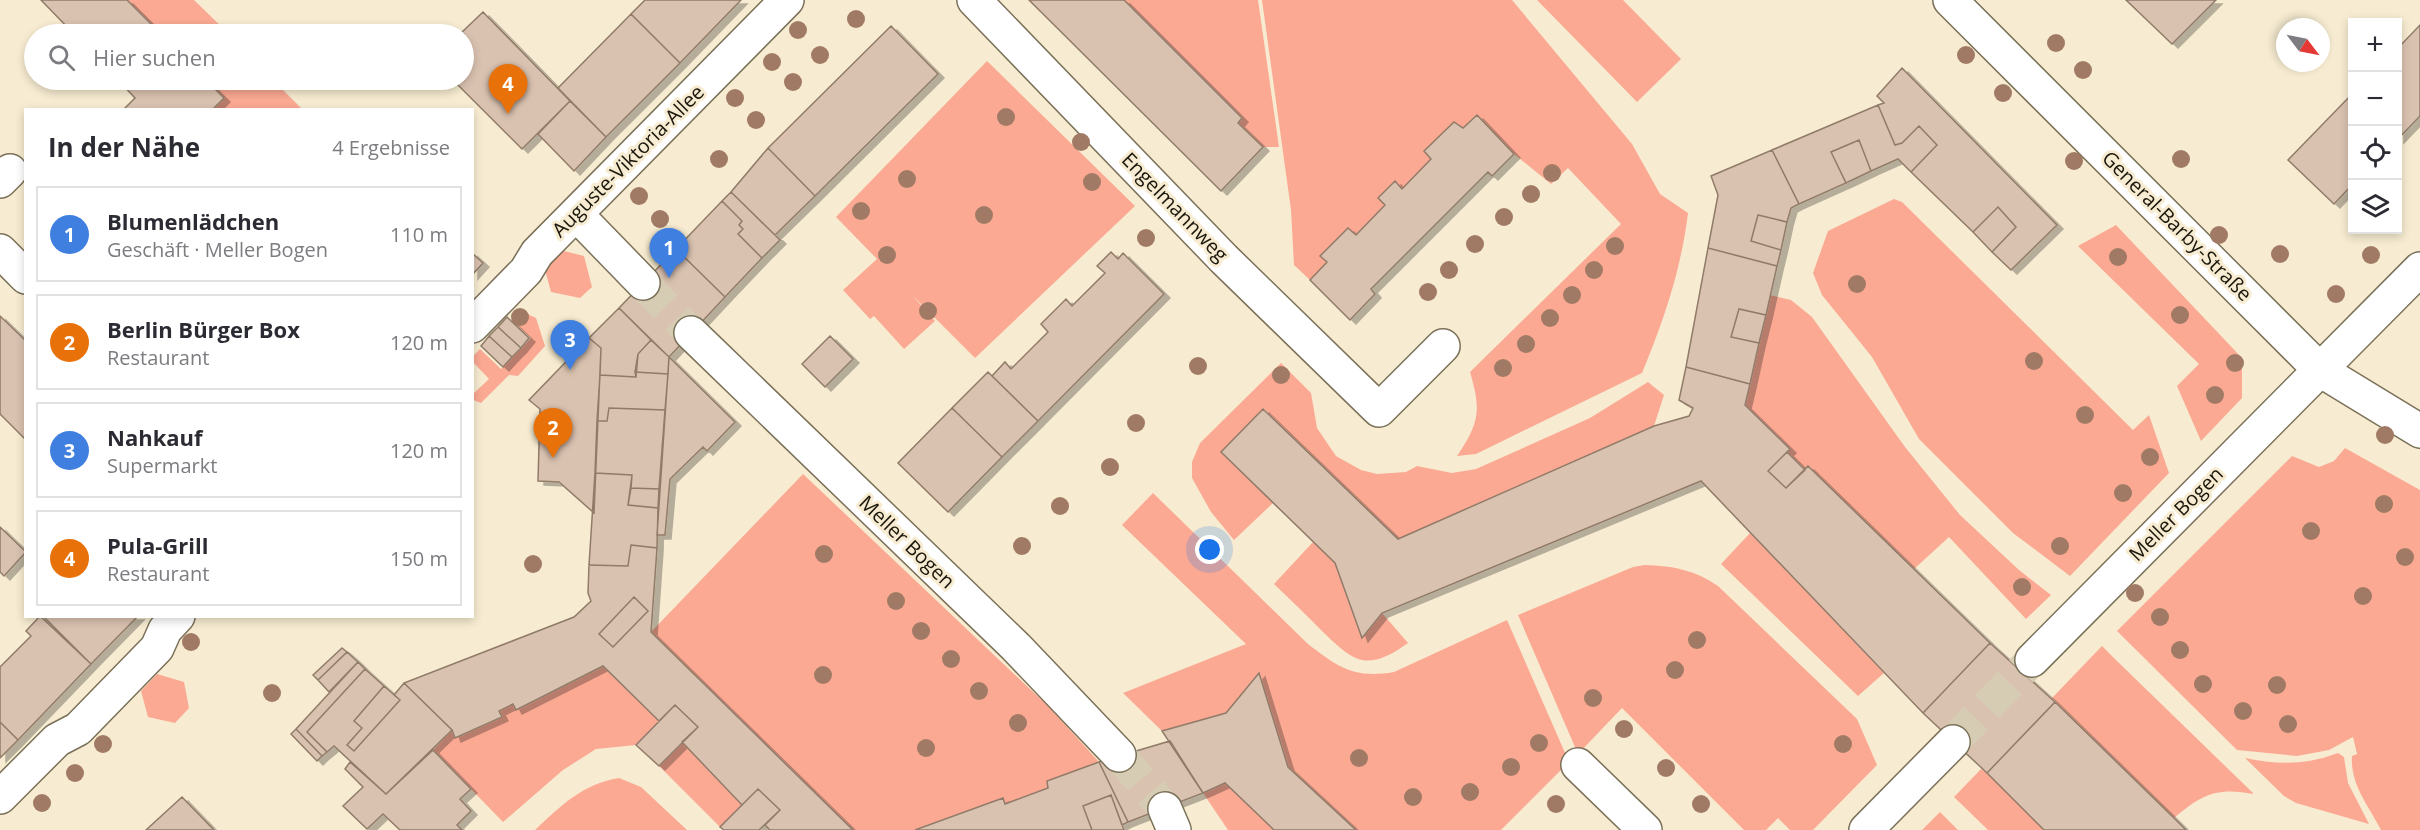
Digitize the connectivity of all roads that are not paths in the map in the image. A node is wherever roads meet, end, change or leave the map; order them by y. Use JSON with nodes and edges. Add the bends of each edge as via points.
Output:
{"nodes":[{"id":1,"x":787,"y":0,"type":"edge"},
{"id":2,"x":974,"y":0,"type":"edge"},
{"id":3,"x":1950,"y":0,"type":"edge"},
{"id":4,"x":576,"y":214,"type":"junction"},
{"id":5,"x":0,"y":251,"type":"edge"},
{"id":6,"x":2420,"y":268,"type":"edge"},
{"id":7,"x":24,"y":275,"type":"edge"},
{"id":8,"x":643,"y":283,"type":"tunnel mouth"},
{"id":9,"x":474,"y":324,"type":"edge"},
{"id":10,"x":691,"y":333,"type":"tunnel mouth"},
{"id":11,"x":1443,"y":346,"type":"dead end"},
{"id":12,"x":2320,"y":370,"type":"junction"},
{"id":13,"x":2420,"y":431,"type":"edge"},
{"id":14,"x":176,"y":618,"type":"edge"},
{"id":15,"x":2032,"y":660,"type":"tunnel mouth"},
{"id":16,"x":1953,"y":742,"type":"tunnel mouth"},
{"id":17,"x":1119,"y":755,"type":"tunnel mouth"},
{"id":18,"x":1578,"y":765,"type":"dead end"},
{"id":19,"x":0,"y":797,"type":"edge"},
{"id":20,"x":1645,"y":830,"type":"edge"},
{"id":21,"x":1866,"y":830,"type":"edge"}],
"edges":[{"from":1,"to":4,"type":"street","name":"Auguste-Viktoria-Allee"},
{"from":2,"to":11,"type":"street","name":"Engelmannweg","via":[[1216,267],[1288,338],[1379,410]]},
{"from":3,"to":12,"type":"street","name":"General-Barby-Straße"},
{"from":4,"to":8,"type":"street"},
{"from":4,"to":9,"type":"street","name":"Auguste-Viktoria-Allee"},
{"from":5,"to":7,"type":"street"},
{"from":6,"to":12,"type":"street","name":"Meller Bogen"},
{"from":10,"to":17,"type":"street","name":"Meller Bogen","via":[[1016,647]]},
{"from":12,"to":13,"type":"street","name":"General-Barby-Straße"},
{"from":12,"to":15,"type":"street","name":"Meller Bogen"},
{"from":14,"to":19,"type":"street","via":[[157,648],[110,697],[78,729],[57,740]]},
{"from":16,"to":21,"type":"street"},
{"from":18,"to":20,"type":"street"}]}
